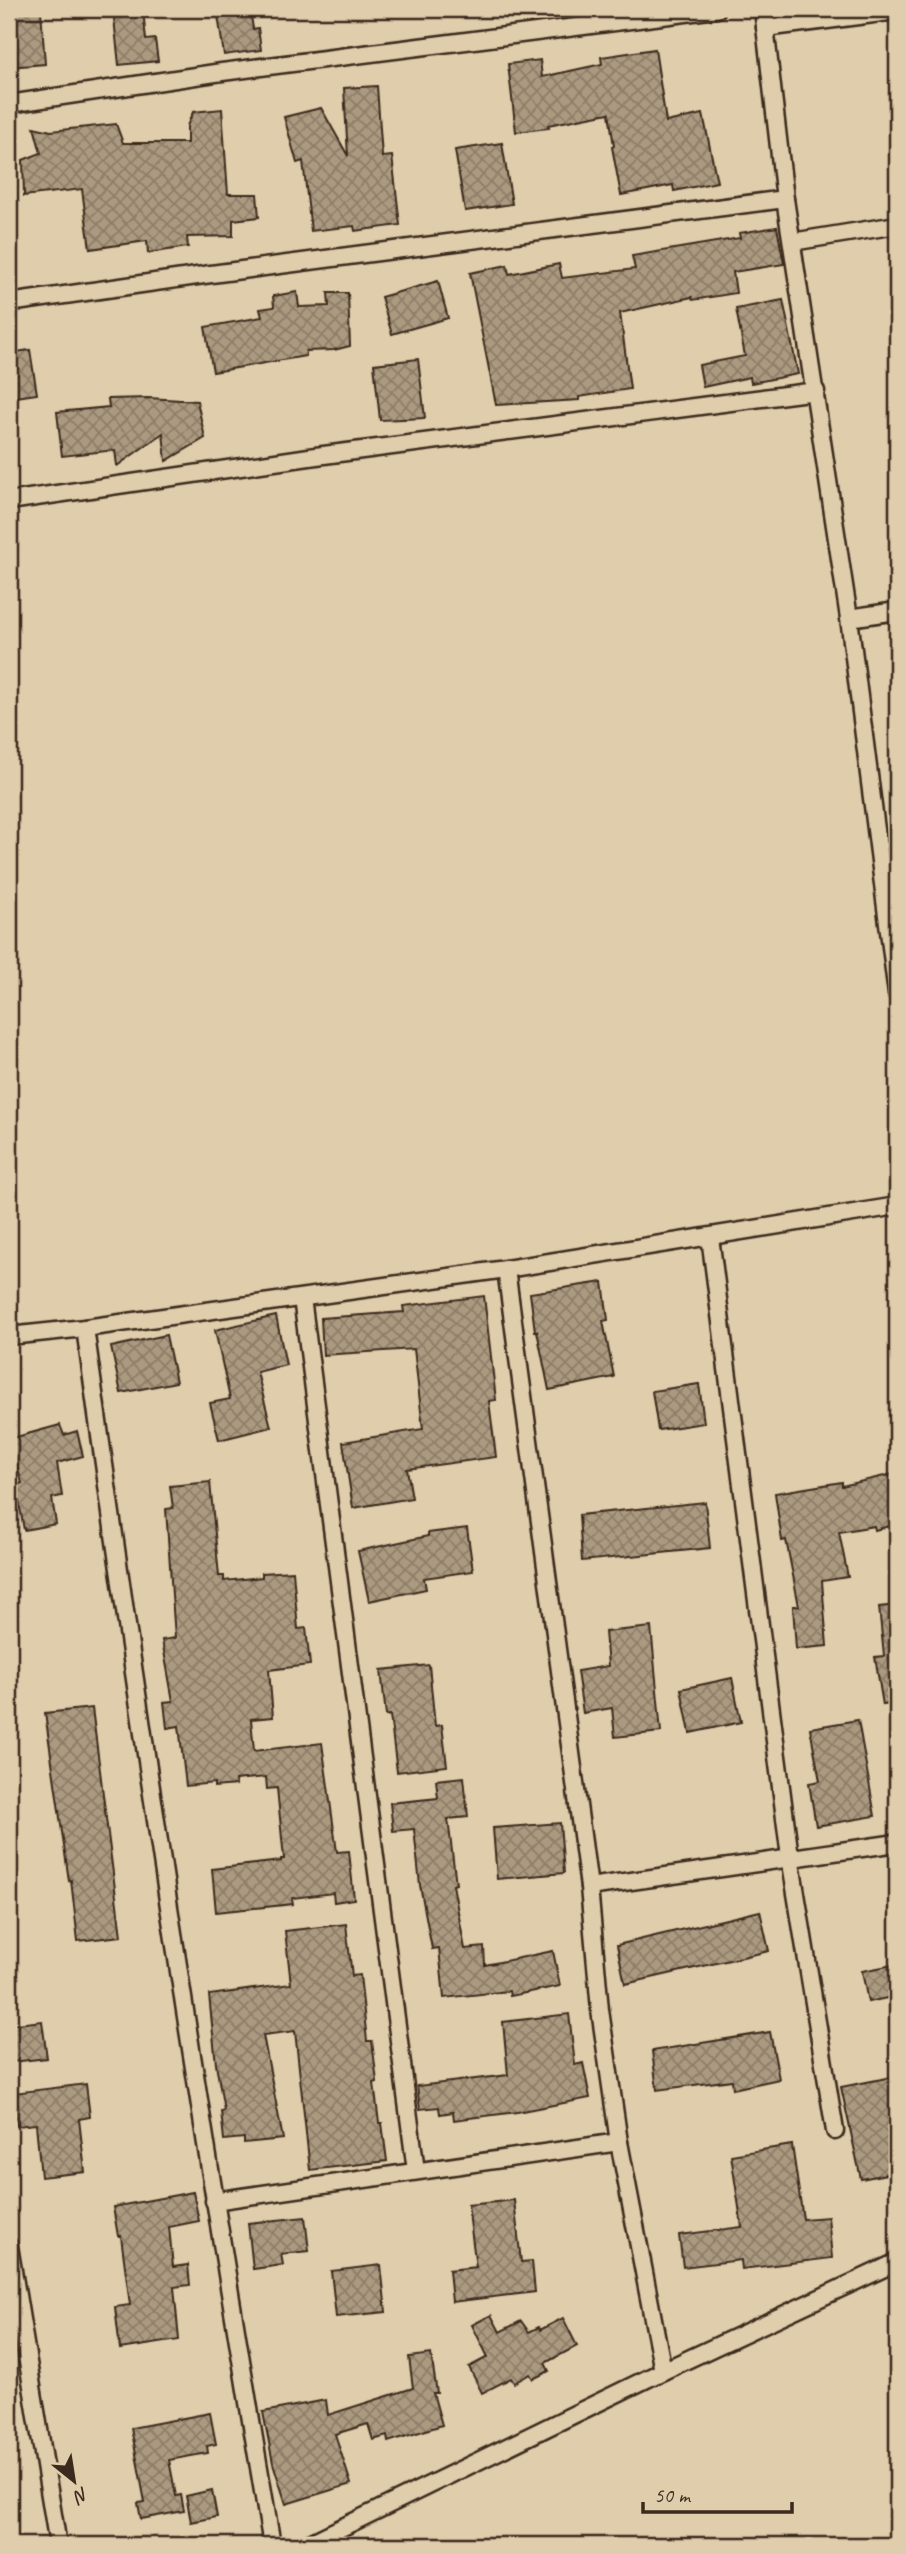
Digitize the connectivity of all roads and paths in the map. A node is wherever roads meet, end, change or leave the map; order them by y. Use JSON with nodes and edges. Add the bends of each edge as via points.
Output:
{"nodes":[{"id":1,"x":717,"y":9,"type":"edge"},
{"id":2,"x":763,"y":9,"type":"edge"},
{"id":3,"x":897,"y":11,"type":"edge"},
{"id":4,"x":765,"y":28,"type":"junction"},
{"id":5,"x":9,"y":104,"type":"edge"},
{"id":6,"x":785,"y":199,"type":"junction"},
{"id":7,"x":897,"y":225,"type":"edge"},
{"id":8,"x":792,"y":242,"type":"junction"},
{"id":9,"x":9,"y":303,"type":"edge"},
{"id":10,"x":816,"y":391,"type":"junction"},
{"id":11,"x":9,"y":501,"type":"edge"},
{"id":12,"x":897,"y":611,"type":"edge"},
{"id":13,"x":849,"y":618,"type":"junction"},
{"id":14,"x":897,"y":994,"type":"edge"},
{"id":15,"x":897,"y":1206,"type":"edge"},
{"id":16,"x":710,"y":1237,"type":"junction"},
{"id":17,"x":506,"y":1269,"type":"junction"},
{"id":18,"x":302,"y":1298,"type":"junction"},
{"id":19,"x":85,"y":1328,"type":"junction"},
{"id":20,"x":9,"y":1336,"type":"edge"},
{"id":21,"x":897,"y":1843,"type":"edge"},
{"id":22,"x":790,"y":1857,"type":"junction"},
{"id":23,"x":589,"y":1887,"type":"junction"},
{"id":24,"x":835,"y":2130,"type":"dead end"},
{"id":25,"x":619,"y":2142,"type":"junction"},
{"id":26,"x":416,"y":2171,"type":"junction"},
{"id":27,"x":214,"y":2201,"type":"junction"},
{"id":28,"x":9,"y":2246,"type":"edge"},
{"id":29,"x":897,"y":2262,"type":"edge"},
{"id":30,"x":663,"y":2371,"type":"junction"},
{"id":31,"x":58,"y":2545,"type":"edge"},
{"id":32,"x":272,"y":2545,"type":"edge"},
{"id":33,"x":306,"y":2545,"type":"edge"}],
"edges":[{"from":1,"to":5,"type":"street"},
{"from":2,"to":4,"type":"street"},
{"from":3,"to":4,"type":"street"},
{"from":4,"to":6,"type":"street"},
{"from":6,"to":8,"type":"street"},
{"from":6,"to":9,"type":"street"},
{"from":7,"to":8,"type":"street"},
{"from":8,"to":10,"type":"street"},
{"from":10,"to":11,"type":"street"},
{"from":10,"to":13,"type":"street"},
{"from":12,"to":13,"type":"street"},
{"from":13,"to":14,"type":"street"},
{"from":15,"to":16,"type":"street"},
{"from":16,"to":17,"type":"street"},
{"from":16,"to":22,"type":"street"},
{"from":17,"to":18,"type":"street"},
{"from":17,"to":23,"type":"street"},
{"from":18,"to":19,"type":"street"},
{"from":18,"to":26,"type":"street"},
{"from":19,"to":20,"type":"street"},
{"from":19,"to":27,"type":"street"},
{"from":21,"to":22,"type":"street"},
{"from":22,"to":23,"type":"street"},
{"from":22,"to":24,"type":"street"},
{"from":23,"to":25,"type":"street"},
{"from":25,"to":26,"type":"street"},
{"from":25,"to":30,"type":"street"},
{"from":26,"to":27,"type":"street"},
{"from":27,"to":32,"type":"street"},
{"from":28,"to":31,"type":"street"},
{"from":29,"to":30,"type":"street"},
{"from":30,"to":33,"type":"street"}]}
